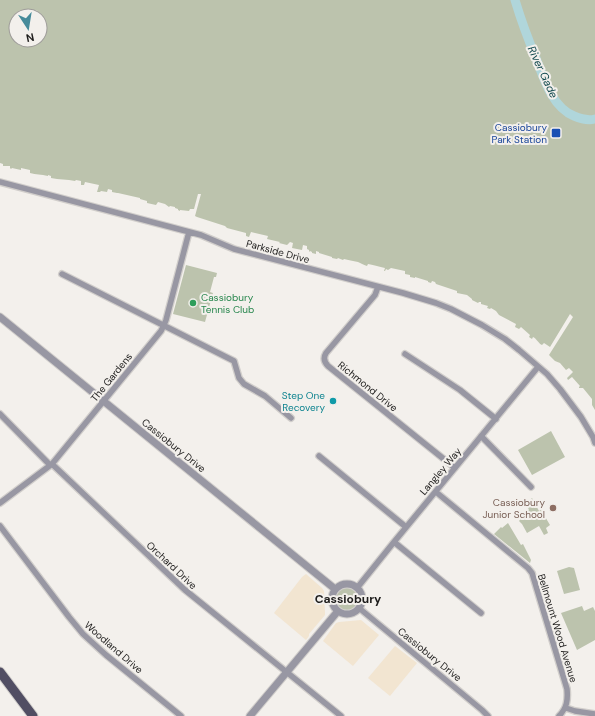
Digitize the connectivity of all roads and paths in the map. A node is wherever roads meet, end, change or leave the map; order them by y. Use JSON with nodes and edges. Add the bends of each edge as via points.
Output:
{"nodes":[{"id":1,"x":0,"y":182,"type":"edge"},
{"id":2,"x":189,"y":232,"type":"junction"},
{"id":3,"x":62,"y":274,"type":"dead end"},
{"id":4,"x":378,"y":287,"type":"junction"},
{"id":5,"x":0,"y":317,"type":"edge"},
{"id":6,"x":164,"y":325,"type":"junction"},
{"id":7,"x":405,"y":354,"type":"dead end"},
{"id":8,"x":538,"y":367,"type":"junction"},
{"id":9,"x":103,"y":401,"type":"junction"},
{"id":10,"x":0,"y":414,"type":"edge"},
{"id":11,"x":290,"y":418,"type":"dead end"},
{"id":12,"x":496,"y":419,"type":"junction"},
{"id":13,"x":481,"y":436,"type":"junction"},
{"id":14,"x":595,"y":444,"type":"edge"},
{"id":15,"x":319,"y":456,"type":"dead end"},
{"id":16,"x":51,"y":465,"type":"junction"},
{"id":17,"x":455,"y":468,"type":"junction"},
{"id":18,"x":531,"y":487,"type":"dead end"},
{"id":19,"x":436,"y":492,"type":"junction"},
{"id":20,"x":0,"y":503,"type":"edge"},
{"id":21,"x":0,"y":526,"type":"edge"},
{"id":22,"x":406,"y":527,"type":"junction"},
{"id":23,"x":394,"y":542,"type":"junction"},
{"id":24,"x":357,"y":588,"type":"junction"},
{"id":25,"x":335,"y":589,"type":"junction"},
{"id":26,"x":359,"y":608,"type":"junction"},
{"id":27,"x":338,"y":611,"type":"junction"},
{"id":28,"x":481,"y":613,"type":"dead end"},
{"id":29,"x":0,"y":672,"type":"edge"},
{"id":30,"x":287,"y":672,"type":"junction"},
{"id":31,"x":566,"y":708,"type":"junction"},
{"id":32,"x":595,"y":714,"type":"edge"},
{"id":33,"x":33,"y":716,"type":"edge"},
{"id":34,"x":181,"y":716,"type":"edge"},
{"id":35,"x":250,"y":716,"type":"edge"},
{"id":36,"x":341,"y":716,"type":"edge"},
{"id":37,"x":488,"y":716,"type":"edge"},
{"id":38,"x":559,"y":716,"type":"edge"}],
"edges":[{"from":1,"to":2,"type":"street","name":"Parkside Drive"},
{"from":2,"to":4,"type":"street","name":"Parkside Drive","via":[[234,249]]},
{"from":2,"to":6,"type":"street","name":"The Gardens"},
{"from":3,"to":6,"type":"street"},
{"from":4,"to":8,"type":"street","name":"Parkside Drive","via":[[436,303],[468,317],[505,339]]},
{"from":4,"to":17,"type":"street","name":"Richmond Drive","via":[[376,293],[326,353],[324,361]]},
{"from":5,"to":9,"type":"street","name":"Cassiobury Drive"},
{"from":6,"to":9,"type":"street","name":"The Gardens"},
{"from":6,"to":11,"type":"street","via":[[234,361],[239,378],[244,384],[265,396]]},
{"from":7,"to":12,"type":"street","via":[[460,390]]},
{"from":8,"to":12,"type":"street","name":"Langley Way"},
{"from":8,"to":14,"type":"street","name":"Parkside Drive","via":[[571,404],[587,426]]},
{"from":9,"to":16,"type":"street","name":"The Gardens"},
{"from":9,"to":25,"type":"street","name":"Cassiobury Drive"},
{"from":10,"to":16,"type":"street","name":"Orchard Drive"},
{"from":12,"to":13,"type":"street","name":"Langley Way"},
{"from":13,"to":17,"type":"street","name":"Langley Way"},
{"from":13,"to":18,"type":"street"},
{"from":15,"to":22,"type":"street"},
{"from":16,"to":20,"type":"street","name":"The Gardens"},
{"from":16,"to":30,"type":"street","name":"Orchard Drive","via":[[185,590]]},
{"from":17,"to":19,"type":"street","name":"Langley Way"},
{"from":19,"to":22,"type":"street","name":"Langley Way"},
{"from":19,"to":31,"type":"street","name":"Bellmount Wood Avenue","via":[[531,570],[567,689]]},
{"from":21,"to":34,"type":"street","name":"Woodland Drive","via":[[83,634]]},
{"from":22,"to":23,"type":"street","name":"Langley Way"},
{"from":23,"to":24,"type":"street","name":"Langley Way"},
{"from":23,"to":28,"type":"street"},
{"from":24,"to":25,"type":"street","via":[[344,584]]},
{"from":24,"to":26,"type":"street","via":[[362,595]]},
{"from":25,"to":27,"type":"street","via":[[332,598]]},
{"from":26,"to":27,"type":"street","via":[[347,614]]},
{"from":26,"to":37,"type":"street","name":"Cassiobury Drive"},
{"from":27,"to":30,"type":"street"},
{"from":29,"to":33,"type":"main road"},
{"from":30,"to":35,"type":"street"},
{"from":30,"to":36,"type":"street","name":"Orchard Drive"},
{"from":31,"to":32,"type":"street"},
{"from":31,"to":38,"type":"street"}]}
